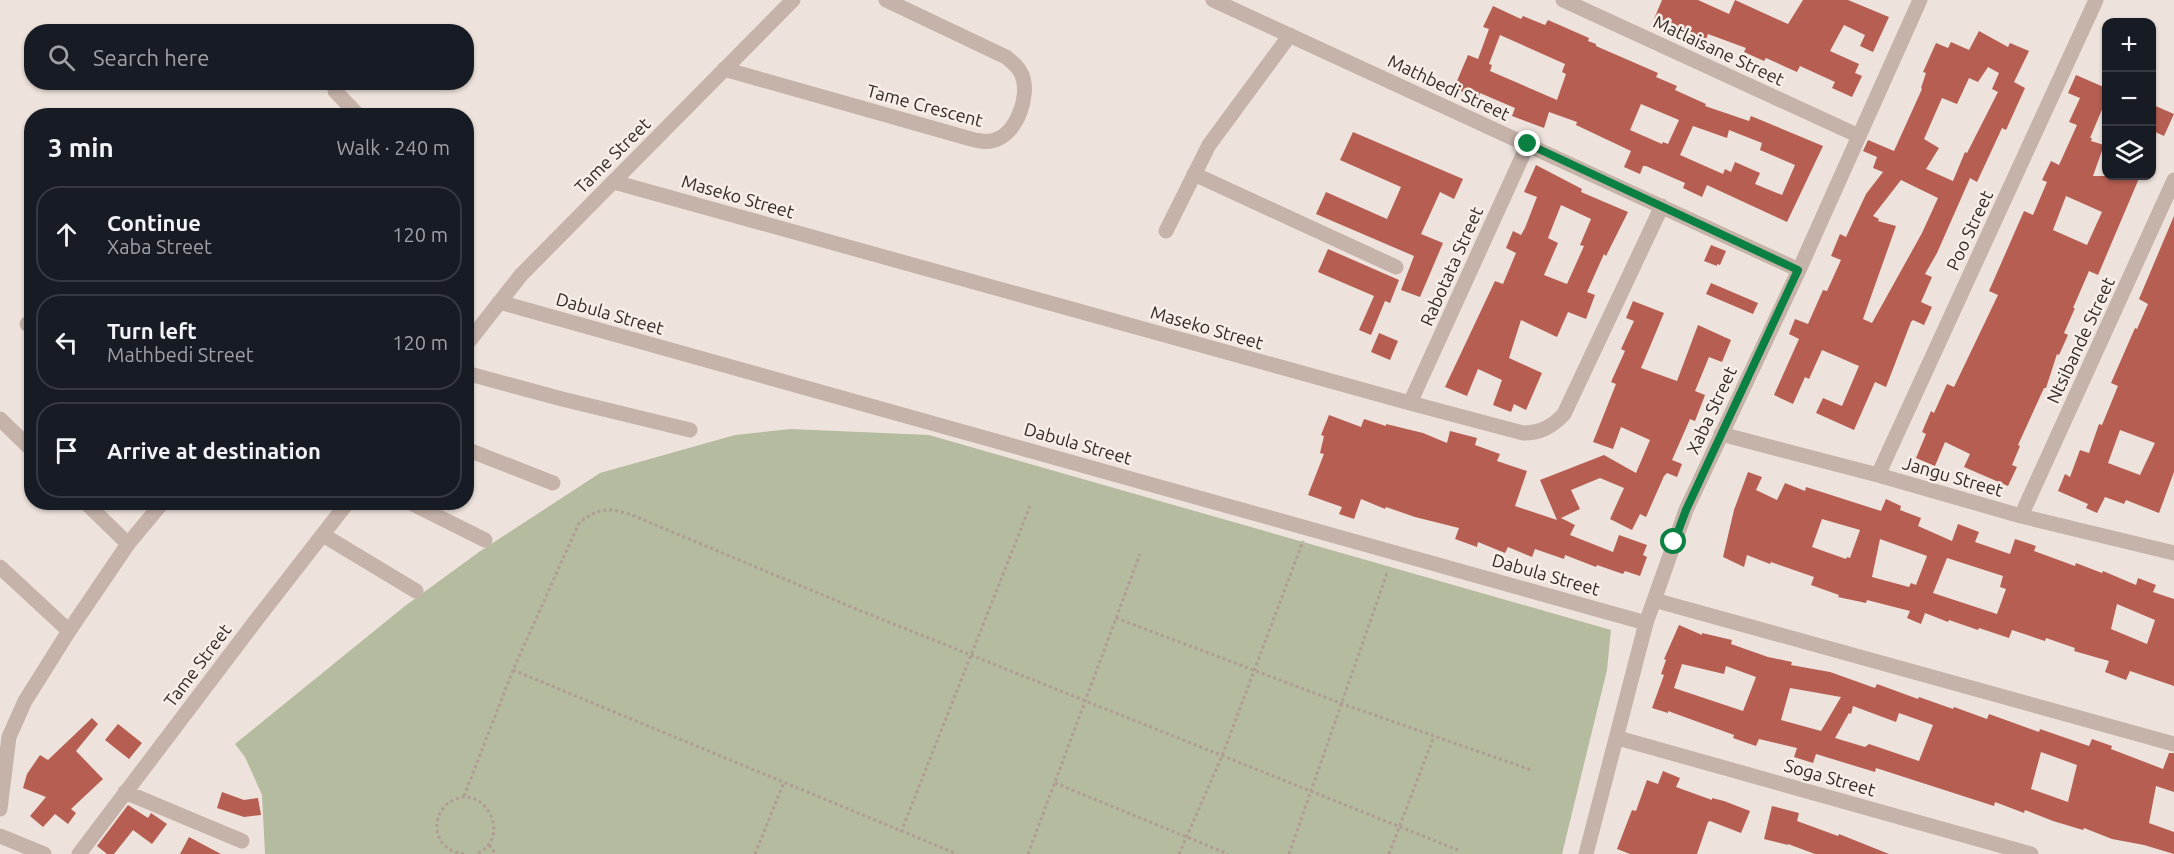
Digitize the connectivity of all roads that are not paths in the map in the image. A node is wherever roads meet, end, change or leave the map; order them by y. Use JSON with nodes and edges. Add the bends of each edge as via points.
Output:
{"nodes":[{"id":1,"x":793,"y":0,"type":"edge"},
{"id":2,"x":886,"y":0,"type":"edge"},
{"id":3,"x":1213,"y":0,"type":"edge"},
{"id":4,"x":1563,"y":0,"type":"edge"},
{"id":5,"x":1919,"y":0,"type":"edge"},
{"id":6,"x":2096,"y":0,"type":"edge"},
{"id":7,"x":1290,"y":35,"type":"junction"},
{"id":8,"x":724,"y":69,"type":"junction"},
{"id":9,"x":334,"y":91,"type":"dead end"},
{"id":10,"x":351,"y":108,"type":"edge"},
{"id":11,"x":1859,"y":136,"type":"junction"},
{"id":12,"x":1528,"y":144,"type":"junction"},
{"id":13,"x":1194,"y":174,"type":"junction"},
{"id":14,"x":2174,"y":180,"type":"edge"},
{"id":15,"x":614,"y":182,"type":"junction"},
{"id":16,"x":1662,"y":206,"type":"junction"},
{"id":17,"x":1166,"y":231,"type":"dead end"},
{"id":18,"x":1396,"y":267,"type":"dead end"},
{"id":19,"x":1798,"y":270,"type":"junction"},
{"id":20,"x":499,"y":302,"type":"junction"},
{"id":21,"x":474,"y":335,"type":"edge"},
{"id":22,"x":474,"y":375,"type":"edge"},
{"id":23,"x":1410,"y":403,"type":"junction"},
{"id":24,"x":0,"y":419,"type":"edge"},
{"id":25,"x":690,"y":430,"type":"dead end"},
{"id":26,"x":1721,"y":434,"type":"junction"},
{"id":27,"x":24,"y":442,"type":"edge"},
{"id":28,"x":474,"y":452,"type":"edge"},
{"id":29,"x":1878,"y":476,"type":"junction"},
{"id":30,"x":553,"y":483,"type":"dead end"},
{"id":31,"x":93,"y":510,"type":"edge"},
{"id":32,"x":156,"y":510,"type":"edge"},
{"id":33,"x":342,"y":510,"type":"edge"},
{"id":34,"x":425,"y":510,"type":"edge"},
{"id":35,"x":2021,"y":516,"type":"junction"},
{"id":36,"x":323,"y":535,"type":"junction"},
{"id":37,"x":485,"y":540,"type":"dead end"},
{"id":38,"x":128,"y":544,"type":"junction"},
{"id":39,"x":2172,"y":548,"type":"edge"},
{"id":40,"x":0,"y":567,"type":"edge"},
{"id":41,"x":416,"y":591,"type":"dead end"},
{"id":42,"x":1654,"y":600,"type":"junction"},
{"id":43,"x":1646,"y":623,"type":"junction"},
{"id":44,"x":69,"y":631,"type":"junction"},
{"id":45,"x":1618,"y":738,"type":"junction"},
{"id":46,"x":2174,"y":744,"type":"edge"},
{"id":47,"x":125,"y":792,"type":"junction"},
{"id":48,"x":0,"y":809,"type":"edge"},
{"id":49,"x":0,"y":836,"type":"edge"},
{"id":50,"x":242,"y":841,"type":"dead end"},
{"id":51,"x":39,"y":853,"type":"edge"},
{"id":52,"x":79,"y":854,"type":"edge"},
{"id":53,"x":1586,"y":854,"type":"edge"},
{"id":54,"x":2031,"y":854,"type":"edge"}],
"edges":[{"from":1,"to":8,"type":"street","name":"Tame Street"},
{"from":2,"to":8,"type":"street","name":"Tame Crescent","via":[[1006,57],[1017,66],[1024,84],[1023,101],[1009,131],[994,141],[971,139]]},
{"from":3,"to":7,"type":"street","name":"Mathbedi Street"},
{"from":4,"to":11,"type":"street","name":"Matlaisane Street"},
{"from":5,"to":11,"type":"street","name":"Xaba Street"},
{"from":6,"to":29,"type":"street","name":"Poo Street"},
{"from":7,"to":12,"type":"street","name":"Mathbedi Street"},
{"from":7,"to":13,"type":"street","via":[[1209,145]]},
{"from":8,"to":15,"type":"street","name":"Tame Street"},
{"from":9,"to":10,"type":"street"},
{"from":11,"to":19,"type":"street","name":"Xaba Street"},
{"from":12,"to":16,"type":"street","name":"Mathbedi Street"},
{"from":12,"to":23,"type":"street","name":"Rabotata Street"},
{"from":13,"to":17,"type":"street"},
{"from":13,"to":18,"type":"street"},
{"from":14,"to":35,"type":"street","name":"Ntsibande Street"},
{"from":15,"to":20,"type":"street","name":"Tame Street"},
{"from":15,"to":23,"type":"street","name":"Maseko Street"},
{"from":16,"to":19,"type":"street","name":"Mathbedi Street"},
{"from":16,"to":23,"type":"street","name":"Maseko Street","via":[[1569,405],[1557,422],[1540,431],[1523,433]]},
{"from":19,"to":26,"type":"street","name":"Xaba Street"},
{"from":20,"to":21,"type":"street","name":"Tame Street"},
{"from":20,"to":43,"type":"street","name":"Dabula Street"},
{"from":22,"to":25,"type":"street"},
{"from":24,"to":27,"type":"street"},
{"from":26,"to":29,"type":"street","name":"Jangu Street"},
{"from":26,"to":42,"type":"street","name":"Xaba Street","via":[[1686,510]]},
{"from":28,"to":30,"type":"street"},
{"from":29,"to":35,"type":"street","name":"Jangu Street"},
{"from":31,"to":38,"type":"street"},
{"from":32,"to":38,"type":"street"},
{"from":33,"to":36,"type":"street","name":"Tame Street"},
{"from":34,"to":37,"type":"street"},
{"from":35,"to":39,"type":"street","name":"Jangu Street"},
{"from":36,"to":41,"type":"street"},
{"from":36,"to":47,"type":"street","name":"Tame Street"},
{"from":38,"to":44,"type":"street"},
{"from":40,"to":44,"type":"street"},
{"from":42,"to":43,"type":"street","name":"Xaba Street"},
{"from":42,"to":46,"type":"street"},
{"from":43,"to":45,"type":"street","name":"Xaba Street"},
{"from":44,"to":48,"type":"street","via":[[14,724],[5,757]]},
{"from":45,"to":53,"type":"street","name":"Xaba Street"},
{"from":45,"to":54,"type":"street","name":"Soga Street"},
{"from":47,"to":50,"type":"street"},
{"from":47,"to":52,"type":"street","name":"Tame Street"},
{"from":49,"to":51,"type":"street"}]}
